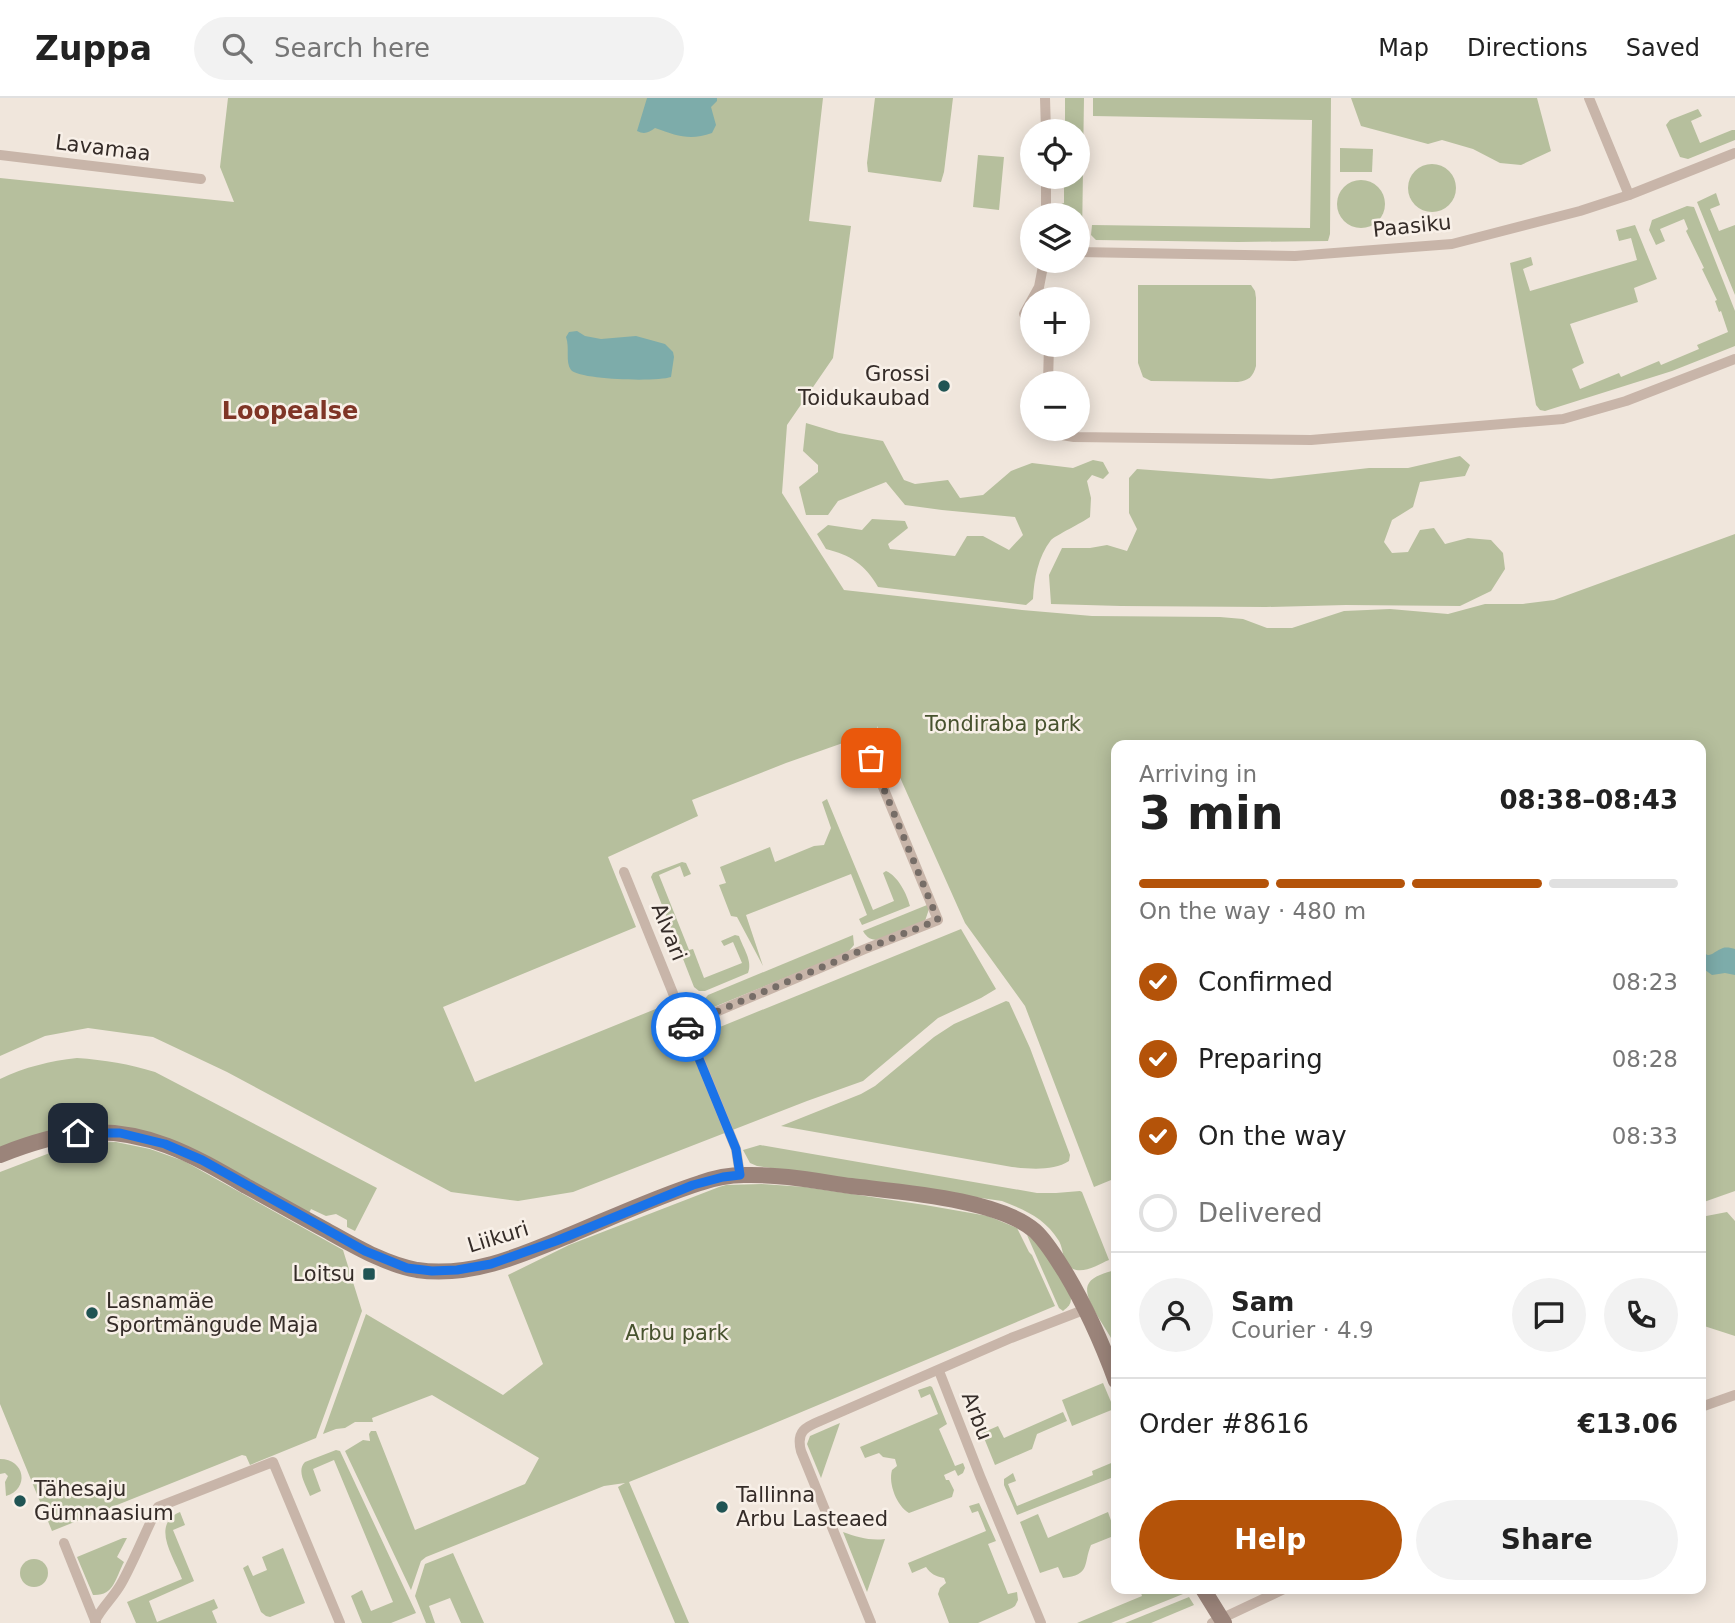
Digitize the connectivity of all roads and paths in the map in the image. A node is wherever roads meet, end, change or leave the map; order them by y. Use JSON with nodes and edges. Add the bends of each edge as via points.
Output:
{"nodes":[{"id":1,"x":1045,"y":98,"type":"edge"},
{"id":2,"x":1588,"y":98,"type":"edge"},
{"id":3,"x":1046,"y":119,"type":"edge"},
{"id":4,"x":1735,"y":153,"type":"edge"},
{"id":5,"x":0,"y":155,"type":"edge"},
{"id":6,"x":201,"y":179,"type":"dead end"},
{"id":7,"x":1629,"y":195,"type":"junction"},
{"id":8,"x":1090,"y":252,"type":"edge"},
{"id":9,"x":1735,"y":359,"type":"edge"},
{"id":10,"x":1090,"y":437,"type":"edge"},
{"id":11,"x":871,"y":758,"type":"dead end"},
{"id":12,"x":624,"y":872,"type":"dead end"},
{"id":13,"x":685,"y":1025,"type":"junction"},
{"id":14,"x":0,"y":1155,"type":"edge"},
{"id":15,"x":740,"y":1175,"type":"junction"},
{"id":16,"x":1086,"y":1308,"type":"junction"},
{"id":17,"x":1111,"y":1369,"type":"edge"},
{"id":18,"x":939,"y":1371,"type":"junction"},
{"id":19,"x":1735,"y":1395,"type":"edge"},
{"id":20,"x":1706,"y":1406,"type":"edge"},
{"id":21,"x":64,"y":1543,"type":"dead end"},
{"id":22,"x":1205,"y":1594,"type":"edge"},
{"id":23,"x":1274,"y":1594,"type":"edge"},
{"id":24,"x":95,"y":1622,"type":"edge"},
{"id":25,"x":1219,"y":1622,"type":"edge"},
{"id":26,"x":340,"y":1623,"type":"edge"},
{"id":27,"x":871,"y":1623,"type":"edge"},
{"id":28,"x":1041,"y":1623,"type":"edge"}],
"edges":[{"from":1,"to":3,"type":"street"},
{"from":2,"to":7,"type":"street"},
{"from":4,"to":7,"type":"street","name":"Paasiku"},
{"from":5,"to":6,"type":"street","name":"Lavamaa"},
{"from":7,"to":8,"type":"street","name":"Paasiku","via":[[1452,244],[1295,256]]},
{"from":9,"to":10,"type":"street","via":[[1626,401],[1563,419],[1311,440]]},
{"from":11,"to":13,"type":"street","via":[[938,920]]},
{"from":12,"to":13,"type":"street","name":"Alvari"},
{"from":13,"to":15,"type":"street","name":"Alvari","via":[[736,1149]]},
{"from":14,"to":15,"type":"street","name":"Liikuri","via":[[78,1133],[120,1133],[155,1141],[202,1160],[365,1251],[407,1268],[432,1271],[491,1264],[693,1185]]},
{"from":15,"to":16,"type":"street","name":"Liikuri","via":[[948,1200],[997,1211],[1025,1224],[1049,1247]]},
{"from":16,"to":17,"type":"street"},
{"from":16,"to":18,"type":"street","name":"Arbu"},
{"from":18,"to":27,"type":"street","via":[[800,1434],[801,1451]]},
{"from":18,"to":28,"type":"street","name":"Arbu"},
{"from":19,"to":20,"type":"street"},
{"from":21,"to":24,"type":"street"},
{"from":22,"to":25,"type":"street"},
{"from":23,"to":25,"type":"street"},
{"from":24,"to":26,"type":"street","via":[[121,1585],[158,1507],[273,1462]]}]}
